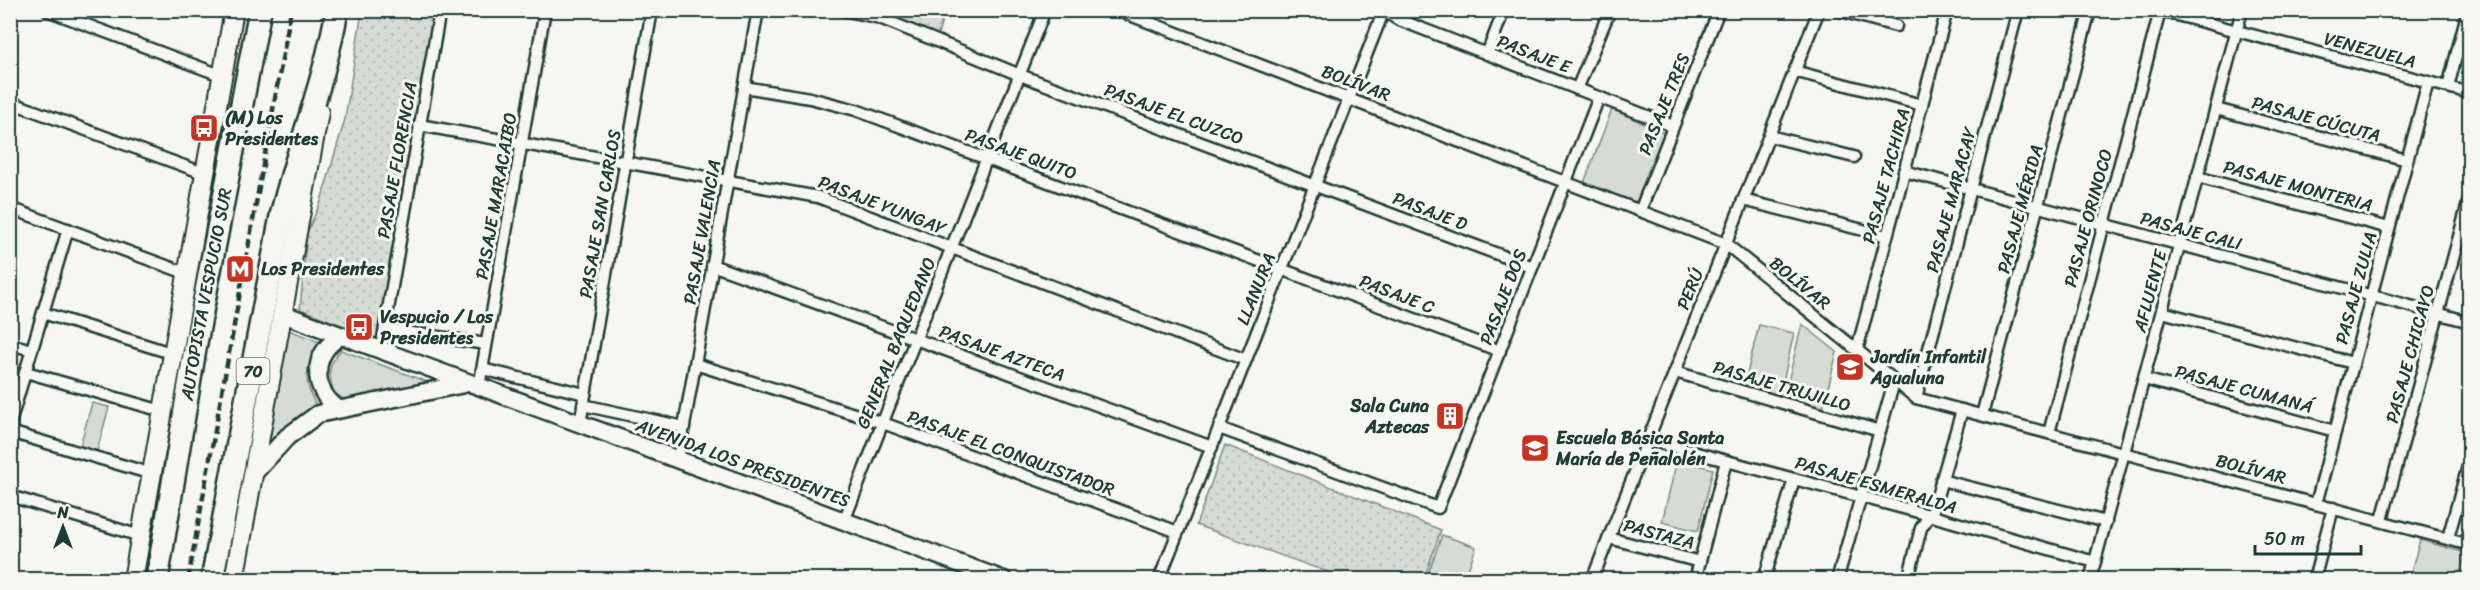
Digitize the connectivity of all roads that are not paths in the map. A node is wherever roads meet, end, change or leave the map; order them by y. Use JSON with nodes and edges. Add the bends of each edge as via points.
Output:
{"nodes":[{"id":1,"x":47,"y":10,"type":"edge"},
{"id":2,"x":234,"y":10,"type":"edge"},
{"id":3,"x":260,"y":10,"type":"edge"},
{"id":4,"x":337,"y":10,"type":"edge"},
{"id":5,"x":440,"y":10,"type":"edge"},
{"id":6,"x":545,"y":10,"type":"edge"},
{"id":7,"x":652,"y":10,"type":"edge"},
{"id":8,"x":758,"y":10,"type":"edge"},
{"id":9,"x":843,"y":10,"type":"edge"},
{"id":10,"x":1046,"y":10,"type":"edge"},
{"id":11,"x":1117,"y":10,"type":"edge"},
{"id":12,"x":1504,"y":10,"type":"edge"},
{"id":13,"x":1610,"y":10,"type":"edge"},
{"id":14,"x":1719,"y":10,"type":"edge"},
{"id":15,"x":1819,"y":10,"type":"edge"},
{"id":16,"x":1837,"y":10,"type":"edge"},
{"id":17,"x":1947,"y":10,"type":"edge"},
{"id":18,"x":2018,"y":10,"type":"edge"},
{"id":19,"x":2090,"y":10,"type":"edge"},
{"id":20,"x":2242,"y":10,"type":"edge"},
{"id":21,"x":1384,"y":11,"type":"edge"},
{"id":22,"x":2159,"y":11,"type":"edge"},
{"id":23,"x":2467,"y":11,"type":"edge"},
{"id":24,"x":1896,"y":26,"type":"dead end"},
{"id":25,"x":2236,"y":31,"type":"junction"},
{"id":26,"x":1487,"y":54,"type":"junction"},
{"id":27,"x":329,"y":57,"type":"junction"},
{"id":28,"x":1794,"y":71,"type":"junction"},
{"id":29,"x":1020,"y":75,"type":"junction"},
{"id":30,"x":223,"y":76,"type":"junction"},
{"id":31,"x":2428,"y":82,"type":"junction"},
{"id":32,"x":744,"y":87,"type":"junction"},
{"id":33,"x":2448,"y":87,"type":"junction"},
{"id":34,"x":1578,"y":89,"type":"junction"},
{"id":35,"x":2469,"y":93,"type":"edge"},
{"id":36,"x":1599,"y":97,"type":"junction"},
{"id":37,"x":1350,"y":98,"type":"junction"},
{"id":38,"x":10,"y":102,"type":"edge"},
{"id":39,"x":1922,"y":105,"type":"junction"},
{"id":40,"x":2216,"y":109,"type":"junction"},
{"id":41,"x":419,"y":125,"type":"junction"},
{"id":42,"x":1673,"y":126,"type":"junction"},
{"id":43,"x":1769,"y":136,"type":"junction"},
{"id":44,"x":522,"y":143,"type":"junction"},
{"id":45,"x":1854,"y":157,"type":"dead end"},
{"id":46,"x":987,"y":159,"type":"junction"},
{"id":47,"x":2407,"y":160,"type":"junction"},
{"id":48,"x":626,"y":161,"type":"junction"},
{"id":49,"x":1904,"y":171,"type":"junction"},
{"id":50,"x":206,"y":174,"type":"junction"},
{"id":51,"x":2198,"y":177,"type":"junction"},
{"id":52,"x":728,"y":180,"type":"junction"},
{"id":53,"x":1566,"y":182,"type":"junction"},
{"id":54,"x":1315,"y":185,"type":"junction"},
{"id":55,"x":1971,"y":189,"type":"junction"},
{"id":56,"x":2469,"y":196,"type":"edge"},
{"id":57,"x":1743,"y":200,"type":"junction"},
{"id":58,"x":2038,"y":207,"type":"junction"},
{"id":59,"x":10,"y":208,"type":"edge"},
{"id":60,"x":1640,"y":211,"type":"junction"},
{"id":61,"x":2104,"y":225,"type":"junction"},
{"id":62,"x":2389,"y":228,"type":"junction"},
{"id":63,"x":68,"y":229,"type":"junction"},
{"id":64,"x":1887,"y":236,"type":"junction"},
{"id":65,"x":1726,"y":244,"type":"junction"},
{"id":66,"x":2179,"y":245,"type":"junction"},
{"id":67,"x":951,"y":249,"type":"junction"},
{"id":68,"x":712,"y":265,"type":"junction"},
{"id":69,"x":1532,"y":267,"type":"junction"},
{"id":70,"x":1282,"y":268,"type":"junction"},
{"id":71,"x":188,"y":274,"type":"junction"},
{"id":72,"x":2371,"y":296,"type":"junction"},
{"id":73,"x":2162,"y":312,"type":"junction"},
{"id":74,"x":43,"y":313,"type":"junction"},
{"id":75,"x":283,"y":314,"type":"junction"},
{"id":76,"x":2438,"y":314,"type":"junction"},
{"id":77,"x":2469,"y":322,"type":"edge"},
{"id":78,"x":385,"y":329,"type":"junction"},
{"id":79,"x":341,"y":336,"type":"junction"},
{"id":80,"x":916,"y":339,"type":"junction"},
{"id":81,"x":10,"y":344,"type":"edge"},
{"id":82,"x":486,"y":344,"type":"junction"},
{"id":83,"x":32,"y":350,"type":"junction"},
{"id":84,"x":381,"y":350,"type":"junction"},
{"id":85,"x":1857,"y":350,"type":"junction"},
{"id":86,"x":1500,"y":351,"type":"junction"},
{"id":87,"x":174,"y":354,"type":"junction"},
{"id":88,"x":1246,"y":360,"type":"junction"},
{"id":89,"x":2353,"y":363,"type":"junction"},
{"id":90,"x":695,"y":364,"type":"junction"},
{"id":91,"x":482,"y":369,"type":"junction"},
{"id":92,"x":26,"y":372,"type":"junction"},
{"id":93,"x":1675,"y":372,"type":"junction"},
{"id":94,"x":2144,"y":379,"type":"junction"},
{"id":95,"x":1894,"y":382,"type":"junction"},
{"id":96,"x":473,"y":386,"type":"junction"},
{"id":97,"x":1916,"y":398,"type":"junction"},
{"id":98,"x":584,"y":400,"type":"junction"},
{"id":99,"x":338,"y":410,"type":"junction"},
{"id":100,"x":1962,"y":410,"type":"junction"},
{"id":101,"x":162,"y":411,"type":"junction"},
{"id":102,"x":1982,"y":415,"type":"junction"},
{"id":103,"x":10,"y":423,"type":"edge"},
{"id":104,"x":883,"y":423,"type":"junction"},
{"id":105,"x":580,"y":424,"type":"junction"},
{"id":106,"x":684,"y":427,"type":"junction"},
{"id":107,"x":1219,"y":428,"type":"junction"},
{"id":108,"x":1880,"y":431,"type":"junction"},
{"id":109,"x":2335,"y":431,"type":"junction"},
{"id":110,"x":10,"y":432,"type":"edge"},
{"id":111,"x":2049,"y":433,"type":"junction"},
{"id":112,"x":1648,"y":440,"type":"junction"},
{"id":113,"x":1212,"y":447,"type":"junction"},
{"id":114,"x":2124,"y":452,"type":"junction"},
{"id":115,"x":2469,"y":459,"type":"edge"},
{"id":116,"x":678,"y":460,"type":"junction"},
{"id":117,"x":1726,"y":461,"type":"junction"},
{"id":118,"x":254,"y":473,"type":"junction"},
{"id":119,"x":152,"y":474,"type":"junction"},
{"id":120,"x":1794,"y":479,"type":"junction"},
{"id":121,"x":1941,"y":480,"type":"junction"},
{"id":122,"x":10,"y":496,"type":"edge"},
{"id":123,"x":1861,"y":496,"type":"junction"},
{"id":124,"x":2316,"y":504,"type":"junction"},
{"id":125,"x":2333,"y":508,"type":"junction"},
{"id":126,"x":1928,"y":515,"type":"junction"},
{"id":127,"x":2382,"y":520,"type":"junction"},
{"id":128,"x":844,"y":521,"type":"junction"},
{"id":129,"x":2106,"y":522,"type":"junction"},
{"id":130,"x":1178,"y":532,"type":"junction"},
{"id":131,"x":140,"y":536,"type":"junction"},
{"id":132,"x":1609,"y":538,"type":"junction"},
{"id":133,"x":2448,"y":538,"type":"junction"},
{"id":134,"x":2469,"y":545,"type":"edge"},
{"id":135,"x":1700,"y":562,"type":"junction"},
{"id":136,"x":2095,"y":562,"type":"junction"},
{"id":137,"x":133,"y":579,"type":"edge"},
{"id":138,"x":157,"y":579,"type":"edge"},
{"id":139,"x":212,"y":579,"type":"edge"},
{"id":140,"x":234,"y":579,"type":"edge"},
{"id":141,"x":1004,"y":579,"type":"edge"},
{"id":142,"x":1159,"y":579,"type":"edge"},
{"id":143,"x":1593,"y":579,"type":"edge"},
{"id":144,"x":1695,"y":579,"type":"edge"},
{"id":145,"x":1764,"y":579,"type":"edge"},
{"id":146,"x":1838,"y":579,"type":"edge"},
{"id":147,"x":1908,"y":579,"type":"edge"},
{"id":148,"x":2090,"y":579,"type":"edge"},
{"id":149,"x":2314,"y":579,"type":"edge"}],
"edges":[{"from":1,"to":30,"type":"street"},
{"from":2,"to":30,"type":"main road"},
{"from":3,"to":138,"type":"highway","name":"AUTOPISTA VESPUCIO SUR","via":[[196,343]]},
{"from":4,"to":27,"type":"highway","number":"70"},
{"from":5,"to":41,"type":"street","name":"PASAJE FLORENCIA"},
{"from":6,"to":44,"type":"street","name":"PASAJE MARACAIBO"},
{"from":7,"to":48,"type":"street","name":"PASAJE SAN CARLOS"},
{"from":8,"to":32,"type":"street","name":"PASAJE VALENCIA"},
{"from":9,"to":29,"type":"street","name":"PASAJE EL CUZCO","via":[[880,18]]},
{"from":10,"to":29,"type":"street","name":"GENERAL BAQUEDANO"},
{"from":11,"to":37,"type":"street","name":"BOLÍVAR"},
{"from":12,"to":26,"type":"street"},
{"from":13,"to":34,"type":"street"},
{"from":14,"to":42,"type":"street","name":"PASAJE TRES"},
{"from":15,"to":28,"type":"street","name":"PERÚ"},
{"from":16,"to":24,"type":"street"},
{"from":17,"to":39,"type":"street","name":"PASAJE TACHIRA"},
{"from":18,"to":55,"type":"street","name":"PASAJE MARACAY"},
{"from":19,"to":58,"type":"street","name":"PASAJE MÉRIDA"},
{"from":20,"to":25,"type":"street","name":"AFLUENTE"},
{"from":21,"to":26,"type":"street","name":"PASAJE E"},
{"from":21,"to":37,"type":"street","name":"LLANURA"},
{"from":22,"to":25,"type":"street","name":"VENEZUELA"},
{"from":22,"to":61,"type":"street","name":"PASAJE ORINOCO"},
{"from":23,"to":33,"type":"street"},
{"from":25,"to":31,"type":"street","name":"VENEZUELA"},
{"from":25,"to":40,"type":"street","name":"AFLUENTE"},
{"from":26,"to":34,"type":"street","name":"PASAJE E"},
{"from":27,"to":75,"type":"main road"},
{"from":27,"to":139,"type":"highway","number":"70","via":[[281,216]]},
{"from":28,"to":39,"type":"street"},
{"from":28,"to":43,"type":"street","name":"PERÚ"},
{"from":29,"to":46,"type":"street","name":"GENERAL BAQUEDANO"},
{"from":29,"to":54,"type":"street","name":"PASAJE EL CUZCO"},
{"from":30,"to":50,"type":"main road"},
{"from":31,"to":33,"type":"street","name":"VENEZUELA"},
{"from":31,"to":47,"type":"street","name":"PASAJE ZULIA"},
{"from":32,"to":46,"type":"street","name":"PASAJE QUITO","via":[[842,105]]},
{"from":32,"to":52,"type":"street","name":"PASAJE VALENCIA"},
{"from":33,"to":35,"type":"street","name":"VENEZUELA"},
{"from":34,"to":36,"type":"street","name":"PASAJE E"},
{"from":36,"to":42,"type":"street","name":"PASAJE E"},
{"from":36,"to":53,"type":"street","name":"PASAJE DOS"},
{"from":37,"to":53,"type":"street","name":"BOLÍVAR"},
{"from":37,"to":54,"type":"street","name":"LLANURA"},
{"from":38,"to":50,"type":"street"},
{"from":39,"to":49,"type":"street","name":"PASAJE TACHIRA"},
{"from":40,"to":47,"type":"street","name":"PASAJE CÚCUTA"},
{"from":40,"to":51,"type":"street","name":"AFLUENTE"},
{"from":41,"to":44,"type":"street","name":"PASAJE YUNGAY"},
{"from":41,"to":78,"type":"street","name":"PASAJE FLORENCIA"},
{"from":42,"to":60,"type":"street","name":"PASAJE TRES"},
{"from":43,"to":45,"type":"street"},
{"from":43,"to":57,"type":"street","name":"PERÚ"},
{"from":44,"to":48,"type":"street","name":"PASAJE YUNGAY"},
{"from":44,"to":82,"type":"street","name":"PASAJE MARACAIBO"},
{"from":46,"to":67,"type":"street","name":"GENERAL BAQUEDANO"},
{"from":46,"to":70,"type":"street","name":"PASAJE QUITO"},
{"from":47,"to":62,"type":"street","name":"PASAJE ZULIA"},
{"from":48,"to":52,"type":"street","name":"PASAJE YUNGAY"},
{"from":48,"to":98,"type":"street","name":"PASAJE SAN CARLOS"},
{"from":49,"to":55,"type":"street","name":"PASAJE CALI"},
{"from":49,"to":64,"type":"street","name":"PASAJE TACHIRA"},
{"from":50,"to":71,"type":"main road"},
{"from":51,"to":62,"type":"street","name":"PASAJE MONTERIA"},
{"from":51,"to":66,"type":"street","name":"AFLUENTE"},
{"from":52,"to":67,"type":"street","name":"PASAJE YUNGAY","via":[[818,197]]},
{"from":52,"to":68,"type":"street","name":"PASAJE VALENCIA"},
{"from":53,"to":60,"type":"street","name":"BOLÍVAR"},
{"from":53,"to":69,"type":"street","name":"PASAJE DOS"},
{"from":54,"to":69,"type":"street","name":"PASAJE D"},
{"from":54,"to":70,"type":"street","name":"LLANURA"},
{"from":55,"to":58,"type":"street","name":"PASAJE CALI"},
{"from":55,"to":97,"type":"street","name":"PASAJE MARACAY"},
{"from":56,"to":76,"type":"street","name":"PASAJE CHICAYO"},
{"from":57,"to":64,"type":"street"},
{"from":57,"to":65,"type":"street","name":"PERÚ"},
{"from":58,"to":61,"type":"street","name":"PASAJE CALI"},
{"from":58,"to":102,"type":"street","name":"PASAJE MÉRIDA"},
{"from":59,"to":63,"type":"street"},
{"from":60,"to":65,"type":"street","name":"BOLÍVAR"},
{"from":61,"to":66,"type":"street","name":"PASAJE CALI"},
{"from":61,"to":111,"type":"street","name":"PASAJE ORINOCO"},
{"from":62,"to":72,"type":"street","name":"PASAJE ZULIA"},
{"from":63,"to":71,"type":"street"},
{"from":63,"to":74,"type":"street"},
{"from":64,"to":85,"type":"street","name":"PASAJE TACHIRA"},
{"from":65,"to":85,"type":"street","name":"BOLÍVAR"},
{"from":65,"to":93,"type":"street","name":"PERÚ"},
{"from":66,"to":72,"type":"street","name":"PASAJE CALI"},
{"from":66,"to":73,"type":"street","name":"AFLUENTE"},
{"from":67,"to":80,"type":"street","name":"GENERAL BAQUEDANO"},
{"from":67,"to":88,"type":"street","name":"PASAJE YUNGAY"},
{"from":68,"to":80,"type":"street","name":"PASAJE AZTECA"},
{"from":68,"to":90,"type":"street","name":"PASAJE VALENCIA"},
{"from":69,"to":86,"type":"street","name":"PASAJE DOS"},
{"from":70,"to":86,"type":"street","name":"PASAJE C"},
{"from":70,"to":88,"type":"street","name":"LLANURA"},
{"from":71,"to":87,"type":"main road"},
{"from":72,"to":76,"type":"street","name":"PASAJE CALI"},
{"from":72,"to":89,"type":"street","name":"PASAJE ZULIA"},
{"from":73,"to":89,"type":"street"},
{"from":73,"to":94,"type":"street","name":"AFLUENTE"},
{"from":74,"to":83,"type":"street"},
{"from":74,"to":87,"type":"street"},
{"from":75,"to":79,"type":"street","name":"AVENIDA LOS PRESIDENTES"},
{"from":75,"to":118,"type":"main road"},
{"from":76,"to":77,"type":"street","name":"PASAJE CALI"},
{"from":76,"to":127,"type":"street","name":"PASAJE CHICAYO"},
{"from":78,"to":82,"type":"street"},
{"from":78,"to":84,"type":"street","name":"PASAJE FLORENCIA"},
{"from":79,"to":84,"type":"street","name":"AVENIDA LOS PRESIDENTES"},
{"from":79,"to":99,"type":"street","via":[[323,352],[317,375],[321,392]]},
{"from":80,"to":104,"type":"street","name":"GENERAL BAQUEDANO"},
{"from":80,"to":113,"type":"street","name":"PASAJE AZTECA"},
{"from":81,"to":83,"type":"street"},
{"from":82,"to":91,"type":"street","name":"PASAJE MARACAIBO"},
{"from":83,"to":92,"type":"street"},
{"from":84,"to":96,"type":"street","name":"AVENIDA LOS PRESIDENTES"},
{"from":85,"to":95,"type":"street","name":"BOLÍVAR"},
{"from":86,"to":107,"type":"street","name":"PASAJE DOS","via":[[1438,508]]},
{"from":87,"to":101,"type":"main road"},
{"from":88,"to":107,"type":"street","name":"LLANURA"},
{"from":89,"to":109,"type":"street","name":"PASAJE ZULIA"},
{"from":90,"to":104,"type":"street","name":"PASAJE EL CONQUISTADOR"},
{"from":90,"to":106,"type":"street","name":"PASAJE VALENCIA"},
{"from":91,"to":96,"type":"street","name":"PASAJE MARACAIBO"},
{"from":91,"to":98,"type":"street"},
{"from":92,"to":101,"type":"street"},
{"from":92,"to":103,"type":"street"},
{"from":93,"to":108,"type":"street","name":"PASAJE TRUJILLO"},
{"from":93,"to":112,"type":"street","name":"PERÚ"},
{"from":94,"to":109,"type":"street","name":"PASAJE CUMANÁ"},
{"from":94,"to":114,"type":"street","name":"AFLUENTE"},
{"from":95,"to":97,"type":"street","name":"BOLÍVAR"},
{"from":95,"to":108,"type":"street"},
{"from":96,"to":99,"type":"street","name":"AVENIDA LOS PRESIDENTES","via":[[446,386]]},
{"from":96,"to":105,"type":"street","name":"AVENIDA LOS PRESIDENTES"},
{"from":97,"to":100,"type":"street","name":"BOLÍVAR"},
{"from":98,"to":105,"type":"street","name":"PASAJE SAN CARLOS"},
{"from":98,"to":106,"type":"street"},
{"from":99,"to":118,"type":"street","name":"AVENIDA LOS PRESIDENTES","via":[[306,421]]},
{"from":100,"to":102,"type":"street","name":"BOLÍVAR"},
{"from":100,"to":121,"type":"street"},
{"from":101,"to":119,"type":"main road"},
{"from":102,"to":111,"type":"street","name":"BOLÍVAR"},
{"from":104,"to":128,"type":"street","name":"GENERAL BAQUEDANO"},
{"from":104,"to":130,"type":"street","name":"PASAJE EL CONQUISTADOR"},
{"from":105,"to":116,"type":"street","name":"AVENIDA LOS PRESIDENTES"},
{"from":106,"to":116,"type":"street","name":"PASAJE VALENCIA"},
{"from":107,"to":113,"type":"street","name":"LLANURA"},
{"from":108,"to":123,"type":"street"},
{"from":109,"to":124,"type":"street","name":"PASAJE ZULIA"},
{"from":110,"to":119,"type":"street"},
{"from":111,"to":114,"type":"street","name":"BOLÍVAR"},
{"from":112,"to":117,"type":"street","name":"PASAJE ESMERALDA"},
{"from":112,"to":132,"type":"street","name":"PERÚ"},
{"from":113,"to":130,"type":"street","name":"LLANURA"},
{"from":114,"to":124,"type":"street","name":"BOLÍVAR"},
{"from":114,"to":129,"type":"street","name":"AFLUENTE"},
{"from":115,"to":133,"type":"street"},
{"from":116,"to":128,"type":"street","name":"AVENIDA LOS PRESIDENTES"},
{"from":117,"to":120,"type":"street","name":"PASAJE ESMERALDA"},
{"from":117,"to":135,"type":"street"},
{"from":118,"to":140,"type":"main road"},
{"from":119,"to":131,"type":"main road"},
{"from":120,"to":123,"type":"street","name":"PASAJE ESMERALDA"},
{"from":120,"to":145,"type":"street"},
{"from":121,"to":126,"type":"street"},
{"from":121,"to":129,"type":"street"},
{"from":122,"to":131,"type":"street"},
{"from":123,"to":126,"type":"street","name":"PASAJE ESMERALDA"},
{"from":123,"to":146,"type":"street"},
{"from":124,"to":125,"type":"street","name":"BOLÍVAR"},
{"from":125,"to":127,"type":"street","name":"BOLÍVAR"},
{"from":125,"to":149,"type":"street"},
{"from":126,"to":136,"type":"street","name":"PASAJE ESMERALDA"},
{"from":126,"to":147,"type":"street"},
{"from":127,"to":133,"type":"street","name":"BOLÍVAR"},
{"from":128,"to":141,"type":"street","name":"AVENIDA LOS PRESIDENTES"},
{"from":129,"to":136,"type":"street","name":"AFLUENTE"},
{"from":130,"to":142,"type":"street","name":"LLANURA"},
{"from":131,"to":137,"type":"main road"},
{"from":132,"to":135,"type":"street","name":"PASTAZA"},
{"from":132,"to":143,"type":"street","name":"PERÚ"},
{"from":133,"to":134,"type":"street","name":"BOLÍVAR"},
{"from":135,"to":144,"type":"street"},
{"from":136,"to":148,"type":"street","name":"AFLUENTE"}]}
